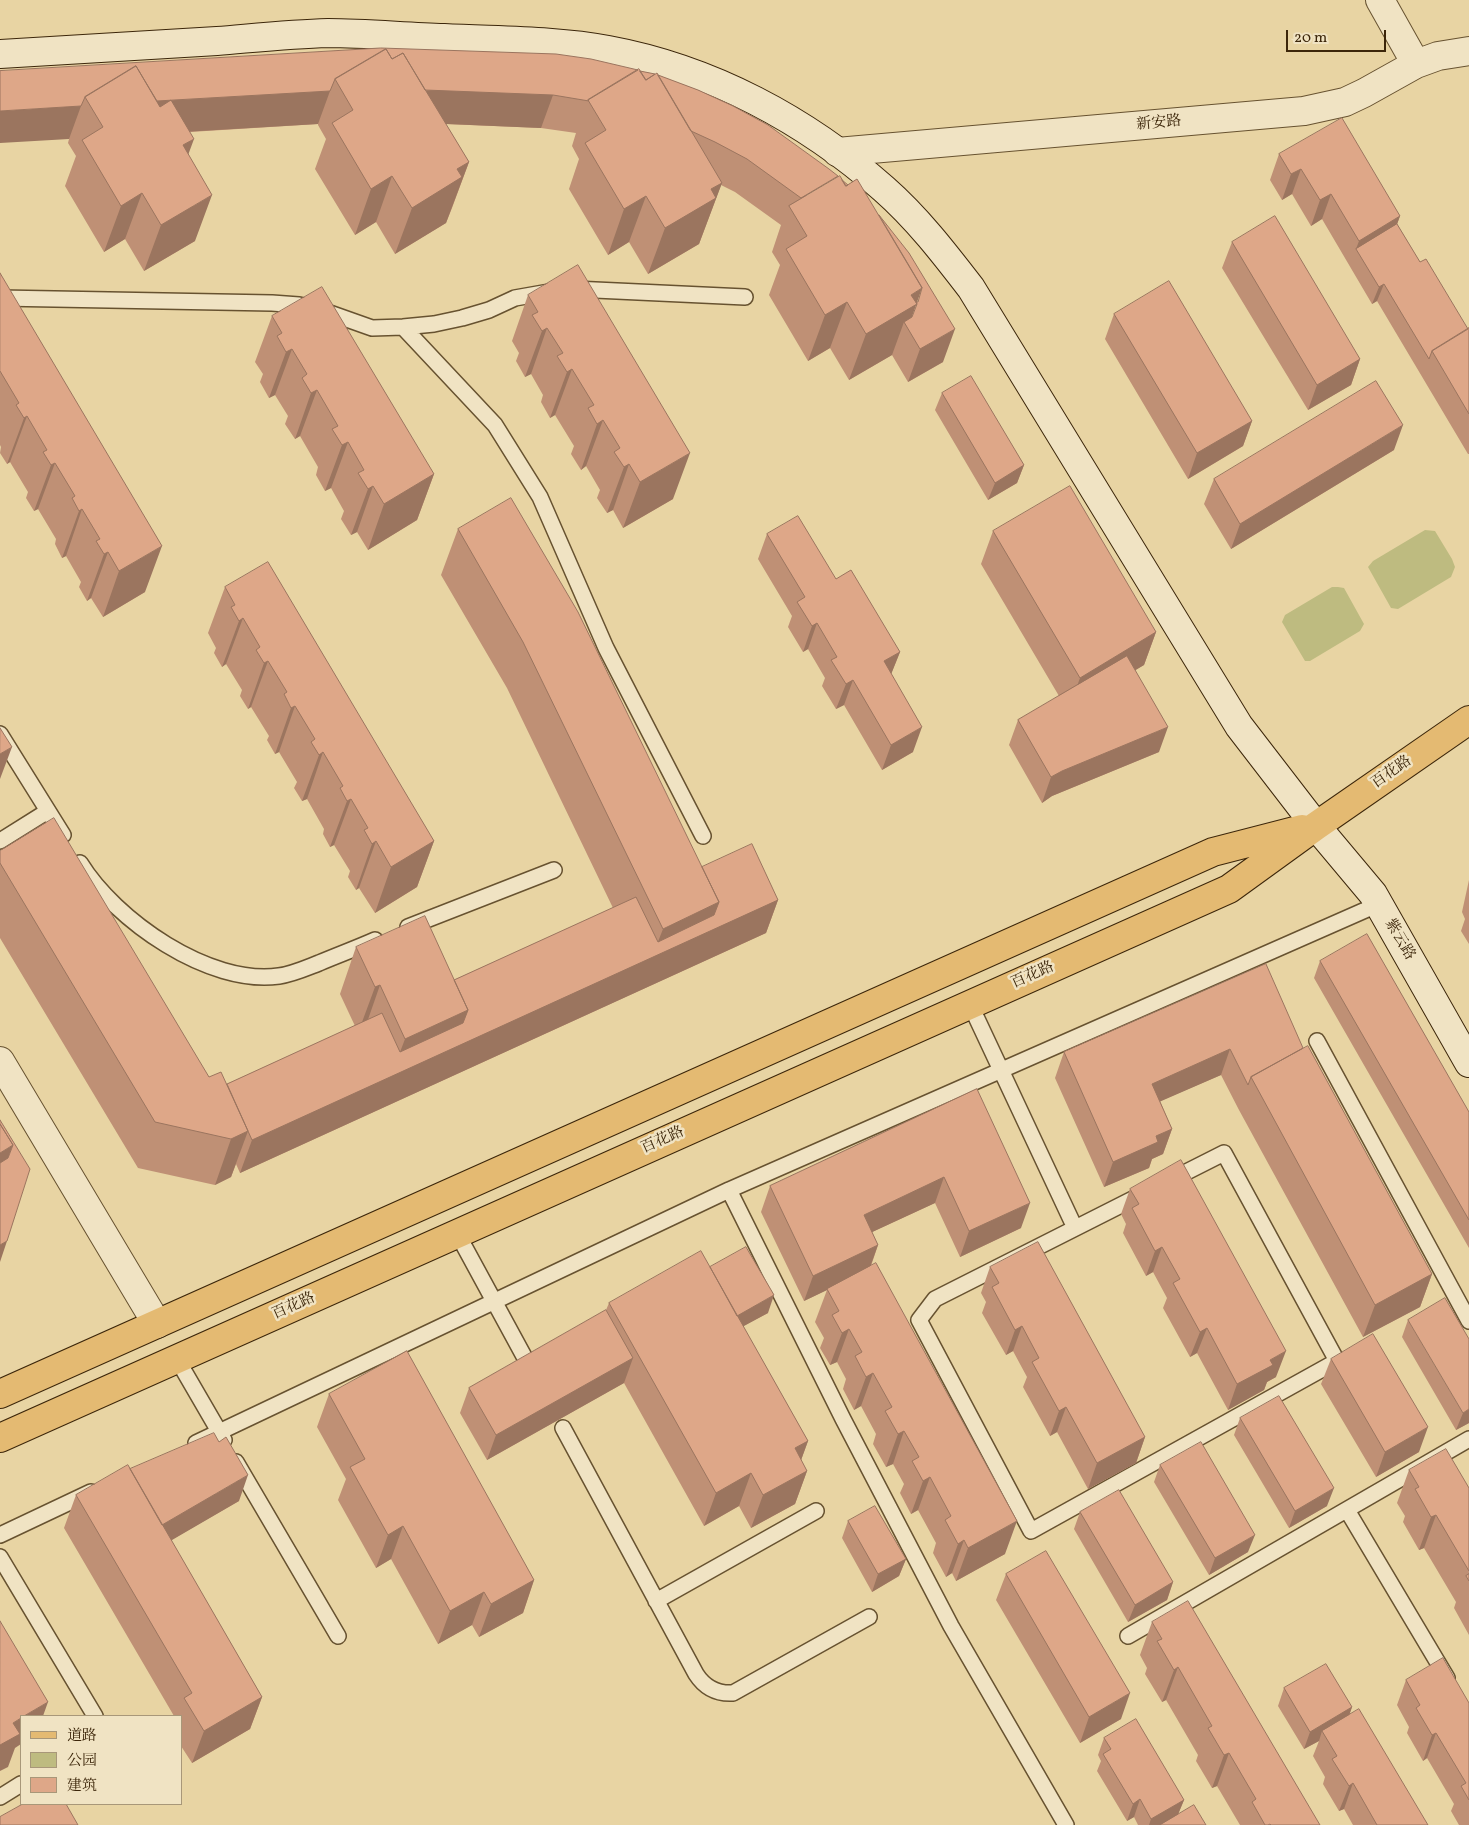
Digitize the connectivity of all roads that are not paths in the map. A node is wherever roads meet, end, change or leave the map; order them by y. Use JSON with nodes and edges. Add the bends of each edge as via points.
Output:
{"nodes":[{"id":1,"x":1380,"y":0,"type":"edge"},
{"id":2,"x":1469,"y":51,"type":"edge"},
{"id":3,"x":0,"y":54,"type":"edge"},
{"id":4,"x":1416,"y":64,"type":"junction"},
{"id":5,"x":837,"y":152,"type":"junction"},
{"id":6,"x":745,"y":297,"type":"dead end"},
{"id":7,"x":0,"y":298,"type":"edge"},
{"id":8,"x":403,"y":327,"type":"junction"},
{"id":9,"x":1469,"y":720,"type":"edge"},
{"id":10,"x":0,"y":734,"type":"edge"},
{"id":11,"x":48,"y":811,"type":"junction"},
{"id":12,"x":1316,"y":826,"type":"junction"},
{"id":13,"x":703,"y":836,"type":"dead end"},
{"id":14,"x":0,"y":841,"type":"edge"},
{"id":15,"x":554,"y":870,"type":"dead end"},
{"id":16,"x":1379,"y":904,"type":"junction"},
{"id":17,"x":970,"y":1004,"type":"junction"},
{"id":18,"x":1317,"y":1041,"type":"dead end"},
{"id":19,"x":0,"y":1061,"type":"edge"},
{"id":20,"x":1469,"y":1063,"type":"edge"},
{"id":21,"x":1001,"y":1071,"type":"junction"},
{"id":22,"x":730,"y":1190,"type":"junction"},
{"id":23,"x":1075,"y":1228,"type":"junction"},
{"id":24,"x":457,"y":1234,"type":"junction"},
{"id":25,"x":494,"y":1302,"type":"junction"},
{"id":26,"x":1469,"y":1321,"type":"edge"},
{"id":27,"x":157,"y":1324,"type":"junction"},
{"id":28,"x":177,"y":1359,"type":"junction"},
{"id":29,"x":526,"y":1360,"type":"edge"},
{"id":30,"x":0,"y":1394,"type":"edge"},
{"id":31,"x":562,"y":1428,"type":"dead end"},
{"id":32,"x":219,"y":1432,"type":"junction"},
{"id":33,"x":0,"y":1438,"type":"edge"},
{"id":34,"x":1469,"y":1439,"type":"edge"},
{"id":35,"x":184,"y":1448,"type":"edge"},
{"id":36,"x":106,"y":1486,"type":"edge"},
{"id":37,"x":1347,"y":1510,"type":"junction"},
{"id":38,"x":816,"y":1511,"type":"dead end"},
{"id":39,"x":0,"y":1535,"type":"edge"},
{"id":40,"x":0,"y":1557,"type":"edge"},
{"id":41,"x":656,"y":1601,"type":"junction"},
{"id":42,"x":869,"y":1617,"type":"dead end"},
{"id":43,"x":338,"y":1636,"type":"dead end"},
{"id":44,"x":1128,"y":1636,"type":"dead end"},
{"id":45,"x":1454,"y":1689,"type":"edge"},
{"id":46,"x":94,"y":1715,"type":"edge"},
{"id":47,"x":20,"y":1785,"type":"edge"},
{"id":48,"x":0,"y":1797,"type":"edge"},
{"id":49,"x":1066,"y":1825,"type":"edge"}],
"edges":[{"from":1,"to":4,"type":"street"},
{"from":2,"to":4,"type":"street","name":"新安路","via":[[1438,56]]},
{"from":3,"to":5,"type":"street","name":"紫云路","via":[[328,33],[606,49],[650,58],[728,87],[764,105]]},
{"from":4,"to":5,"type":"street","name":"新安路","via":[[1351,99],[1304,111]]},
{"from":5,"to":12,"type":"street","name":"紫云路","via":[[885,190],[916,221],[971,288],[1239,726]]},
{"from":6,"to":8,"type":"lane","via":[[564,289],[515,298],[462,318]]},
{"from":7,"to":8,"type":"lane","via":[[272,303],[324,311],[372,328]]},
{"from":8,"to":13,"type":"lane","via":[[495,425],[540,497],[606,648]]},
{"from":9,"to":12,"type":"main road","name":"百花路"},
{"from":10,"to":11,"type":"lane"},
{"from":11,"to":14,"type":"lane"},
{"from":11,"to":15,"type":"lane","via":[[88,877],[138,926],[192,958],[232,973],[265,978],[299,971]]},
{"from":12,"to":16,"type":"street","name":"紫云路"},
{"from":12,"to":17,"type":"main road","name":"百花路","via":[[1229,888]]},
{"from":12,"to":27,"type":"main road","name":"百花路","via":[[1213,852]]},
{"from":16,"to":20,"type":"street","name":"紫云路"},
{"from":16,"to":21,"type":"lane"},
{"from":17,"to":21,"type":"lane"},
{"from":17,"to":24,"type":"main road","name":"百花路"},
{"from":18,"to":26,"type":"lane"},
{"from":19,"to":27,"type":"street"},
{"from":21,"to":22,"type":"lane"},
{"from":21,"to":23,"type":"lane"},
{"from":22,"to":25,"type":"lane"},
{"from":22,"to":49,"type":"lane","via":[[843,1419],[951,1626]]},
{"from":23,"to":23,"type":"lane","via":[[935,1299],[920,1320],[1031,1532],[1337,1360],[1224,1152]]},
{"from":24,"to":25,"type":"lane"},
{"from":24,"to":28,"type":"main road","name":"百花路"},
{"from":25,"to":29,"type":"lane"},
{"from":25,"to":32,"type":"lane"},
{"from":27,"to":30,"type":"main road","name":"百花路"},
{"from":28,"to":32,"type":"lane"},
{"from":28,"to":33,"type":"main road","name":"百花路"},
{"from":31,"to":41,"type":"lane"},
{"from":32,"to":35,"type":"lane"},
{"from":32,"to":43,"type":"lane"},
{"from":34,"to":37,"type":"lane"},
{"from":36,"to":39,"type":"lane"},
{"from":37,"to":44,"type":"lane","via":[[1184,1609]]},
{"from":37,"to":45,"type":"lane"},
{"from":38,"to":41,"type":"lane"},
{"from":40,"to":46,"type":"lane"},
{"from":41,"to":42,"type":"lane","via":[[701,1682],[725,1694],[733,1693]]},
{"from":47,"to":48,"type":"lane"}]}
